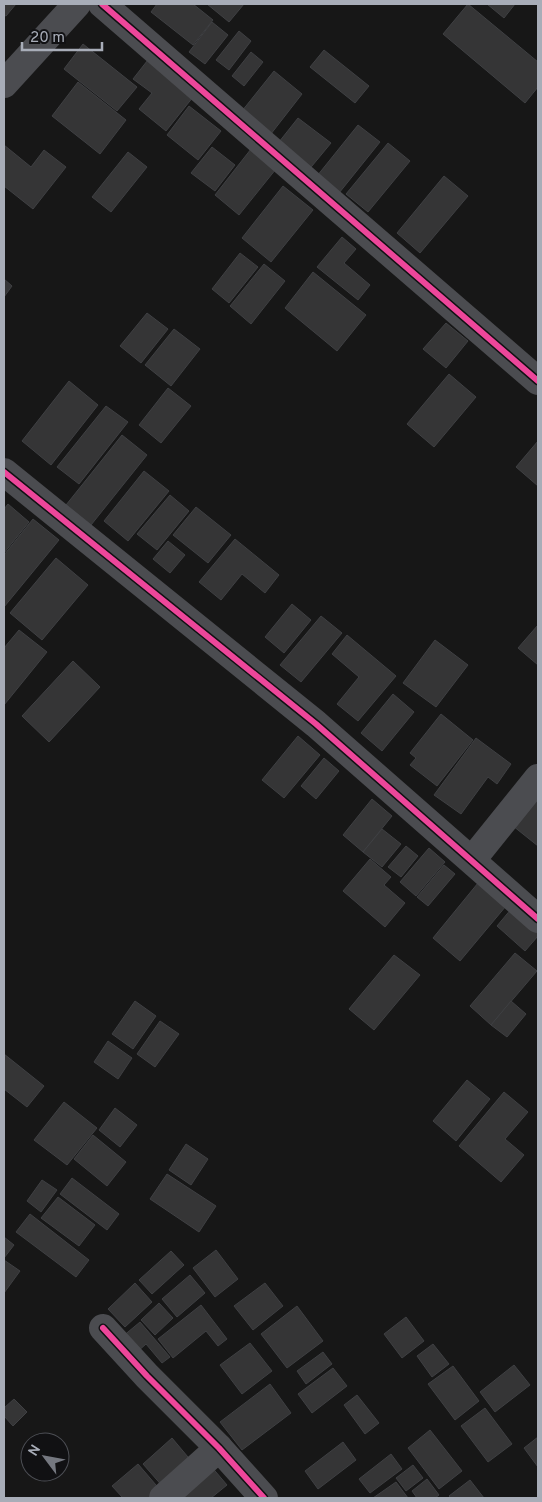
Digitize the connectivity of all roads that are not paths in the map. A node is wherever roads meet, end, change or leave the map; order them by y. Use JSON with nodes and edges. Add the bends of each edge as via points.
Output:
{"nodes":[{"id":1,"x":77,"y":4,"type":"edge"},
{"id":2,"x":102,"y":4,"type":"edge"},
{"id":3,"x":4,"y":84,"type":"edge"},
{"id":4,"x":538,"y":381,"type":"edge"},
{"id":5,"x":4,"y":472,"type":"edge"},
{"id":6,"x":538,"y":778,"type":"edge"},
{"id":7,"x":472,"y":860,"type":"junction"},
{"id":8,"x":538,"y":919,"type":"edge"},
{"id":9,"x":103,"y":1328,"type":"dead end"},
{"id":10,"x":219,"y":1448,"type":"junction"},
{"id":11,"x":163,"y":1498,"type":"edge"},
{"id":12,"x":264,"y":1498,"type":"edge"}],
"edges":[{"from":1,"to":3,"type":"street"},
{"from":2,"to":4,"type":"street"},
{"from":5,"to":7,"type":"street","via":[[316,724]]},
{"from":6,"to":7,"type":"street"},
{"from":7,"to":8,"type":"street"},
{"from":9,"to":10,"type":"street"},
{"from":10,"to":11,"type":"street"},
{"from":10,"to":12,"type":"street"}]}
